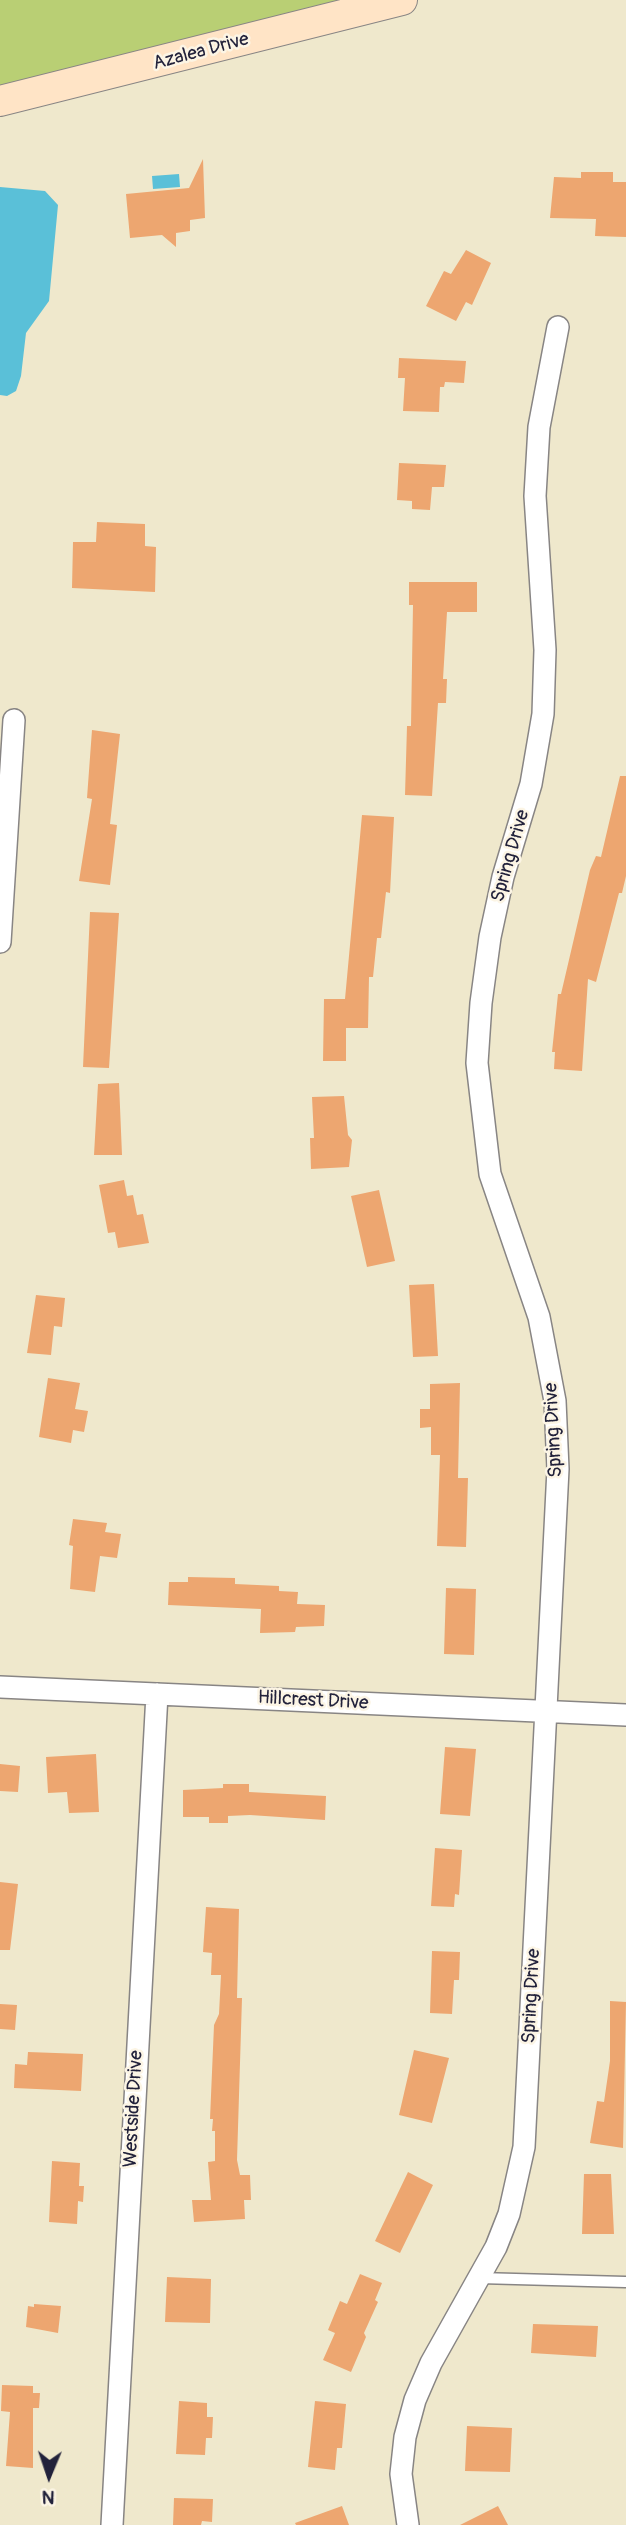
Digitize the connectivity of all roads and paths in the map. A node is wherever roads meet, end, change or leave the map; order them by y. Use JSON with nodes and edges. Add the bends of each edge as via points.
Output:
{"nodes":[{"id":1,"x":402,"y":0,"type":"edge"},
{"id":2,"x":0,"y":102,"type":"edge"},
{"id":3,"x":558,"y":327,"type":"dead end"},
{"id":4,"x":14,"y":720,"type":"dead end"},
{"id":5,"x":0,"y":942,"type":"edge"},
{"id":6,"x":0,"y":1687,"type":"edge"},
{"id":7,"x":157,"y":1694,"type":"junction"},
{"id":8,"x":546,"y":1712,"type":"junction"},
{"id":9,"x":626,"y":1715,"type":"edge"},
{"id":10,"x":479,"y":2278,"type":"junction"},
{"id":11,"x":625,"y":2282,"type":"edge"},
{"id":12,"x":112,"y":2525,"type":"edge"},
{"id":13,"x":408,"y":2525,"type":"edge"}],
"edges":[{"from":1,"to":2,"type":"street","name":"Azalea Drive"},
{"from":3,"to":8,"type":"street","name":"Spring Drive","via":[[539,427],[535,496],[545,649],[543,714],[531,785],[490,937],[477,1063],[490,1174],[539,1317],[555,1401],[558,1469]]},
{"from":4,"to":5,"type":"street"},
{"from":6,"to":7,"type":"street","name":"Hillcrest Drive"},
{"from":7,"to":8,"type":"street","name":"Hillcrest Drive"},
{"from":7,"to":12,"type":"street","name":"Westside Drive"},
{"from":8,"to":9,"type":"street","name":"Hillcrest Drive"},
{"from":8,"to":10,"type":"street","name":"Spring Drive","via":[[524,2147],[509,2214]]},
{"from":10,"to":11,"type":"lane"},
{"from":10,"to":13,"type":"street","name":"Spring Drive","via":[[415,2400],[401,2474]]}]}
